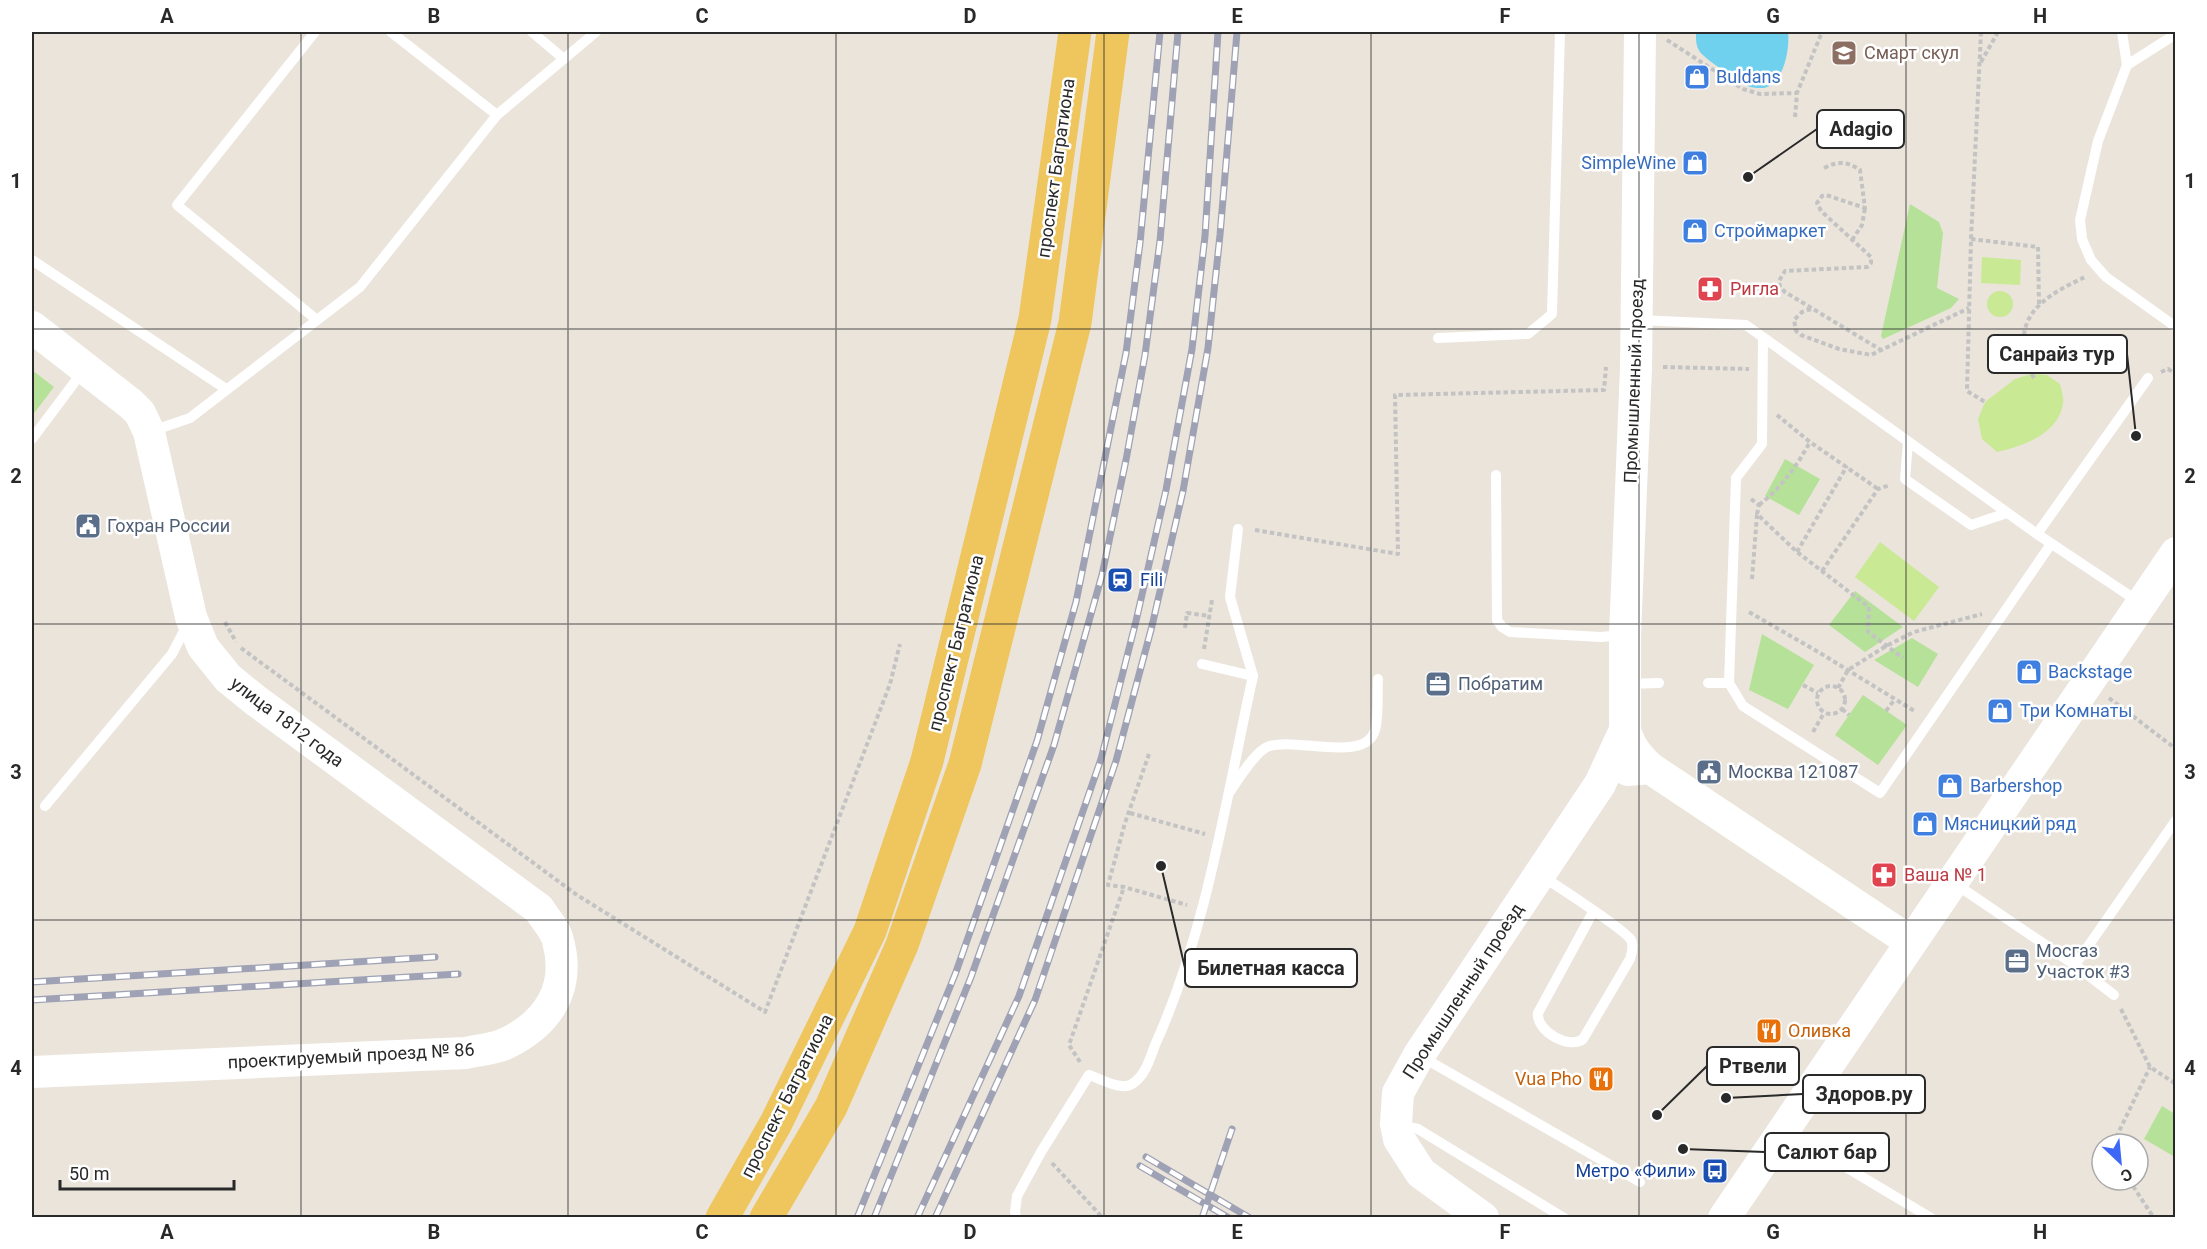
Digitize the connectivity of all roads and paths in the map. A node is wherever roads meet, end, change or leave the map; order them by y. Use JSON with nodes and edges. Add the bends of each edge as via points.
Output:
{"nodes":[{"id":1,"x":315,"y":32,"type":"edge"},
{"id":2,"x":391,"y":32,"type":"edge"},
{"id":3,"x":531,"y":32,"type":"edge"},
{"id":4,"x":596,"y":32,"type":"edge"},
{"id":5,"x":1076,"y":32,"type":"edge"},
{"id":6,"x":1113,"y":32,"type":"edge"},
{"id":7,"x":1560,"y":32,"type":"edge"},
{"id":8,"x":1822,"y":32,"type":"edge"},
{"id":9,"x":1981,"y":32,"type":"edge"},
{"id":10,"x":1998,"y":32,"type":"edge"},
{"id":11,"x":2122,"y":32,"type":"edge"},
{"id":12,"x":1651,"y":34,"type":"edge"},
{"id":13,"x":2175,"y":34,"type":"edge"},
{"id":14,"x":564,"y":58,"type":"junction"},
{"id":15,"x":1979,"y":64,"type":"junction"},
{"id":16,"x":2127,"y":65,"type":"junction"},
{"id":17,"x":1797,"y":93,"type":"junction"},
{"id":18,"x":497,"y":115,"type":"junction"},
{"id":19,"x":1795,"y":117,"type":"dead end"},
{"id":20,"x":1824,"y":168,"type":"dead end"},
{"id":21,"x":1865,"y":208,"type":"junction"},
{"id":22,"x":1971,"y":239,"type":"junction"},
{"id":23,"x":1852,"y":240,"type":"junction"},
{"id":24,"x":32,"y":261,"type":"edge"},
{"id":25,"x":2100,"y":270,"type":"junction"},
{"id":26,"x":2039,"y":304,"type":"junction"},
{"id":27,"x":1812,"y":308,"type":"junction"},
{"id":28,"x":1969,"y":308,"type":"junction"},
{"id":29,"x":317,"y":320,"type":"junction"},
{"id":30,"x":1636,"y":320,"type":"junction"},
{"id":31,"x":32,"y":327,"type":"edge"},
{"id":32,"x":2175,"y":327,"type":"edge"},
{"id":33,"x":1438,"y":338,"type":"dead end"},
{"id":34,"x":1763,"y":338,"type":"junction"},
{"id":35,"x":1881,"y":350,"type":"junction"},
{"id":36,"x":1606,"y":367,"type":"dead end"},
{"id":37,"x":1656,"y":367,"type":"dead end"},
{"id":38,"x":86,"y":369,"type":"junction"},
{"id":39,"x":1763,"y":369,"type":"junction"},
{"id":40,"x":2034,"y":378,"type":"dead end"},
{"id":41,"x":2148,"y":378,"type":"dead end"},
{"id":42,"x":226,"y":390,"type":"junction"},
{"id":43,"x":1985,"y":402,"type":"dead end"},
{"id":44,"x":1763,"y":403,"type":"junction"},
{"id":45,"x":149,"y":432,"type":"junction"},
{"id":46,"x":32,"y":439,"type":"edge"},
{"id":47,"x":1810,"y":442,"type":"junction"},
{"id":48,"x":1908,"y":442,"type":"junction"},
{"id":49,"x":1846,"y":466,"type":"junction"},
{"id":50,"x":1496,"y":475,"type":"dead end"},
{"id":51,"x":1736,"y":488,"type":"junction"},
{"id":52,"x":1759,"y":505,"type":"junction"},
{"id":53,"x":2007,"y":513,"type":"junction"},
{"id":54,"x":1243,"y":529,"type":"joint"},
{"id":55,"x":2037,"y":534,"type":"junction"},
{"id":56,"x":2052,"y":544,"type":"junction"},
{"id":57,"x":1797,"y":552,"type":"junction"},
{"id":58,"x":2175,"y":553,"type":"edge"},
{"id":59,"x":1822,"y":571,"type":"junction"},
{"id":60,"x":1213,"y":596,"type":"dead end"},
{"id":61,"x":2141,"y":603,"type":"junction"},
{"id":62,"x":2007,"y":608,"type":"junction"},
{"id":63,"x":1749,"y":612,"type":"dead end"},
{"id":64,"x":191,"y":616,"type":"junction"},
{"id":65,"x":1210,"y":616,"type":"junction"},
{"id":66,"x":224,"y":621,"type":"dead end"},
{"id":67,"x":1185,"y":628,"type":"dead end"},
{"id":68,"x":1625,"y":635,"type":"junction"},
{"id":69,"x":900,"y":644,"type":"dead end"},
{"id":70,"x":1886,"y":646,"type":"junction"},
{"id":71,"x":1903,"y":658,"type":"dead end"},
{"id":72,"x":1202,"y":664,"type":"joint"},
{"id":73,"x":1848,"y":669,"type":"junction"},
{"id":74,"x":1253,"y":676,"type":"junction"},
{"id":75,"x":1378,"y":679,"type":"dead end"},
{"id":76,"x":1659,"y":683,"type":"dead end"},
{"id":77,"x":1708,"y":683,"type":"dead end"},
{"id":78,"x":1730,"y":683,"type":"junction"},
{"id":79,"x":1625,"y":684,"type":"junction"},
{"id":80,"x":1803,"y":685,"type":"dead end"},
{"id":81,"x":1838,"y":688,"type":"junction"},
{"id":82,"x":1818,"y":693,"type":"junction"},
{"id":83,"x":2105,"y":695,"type":"dead end"},
{"id":84,"x":1895,"y":699,"type":"junction"},
{"id":85,"x":1842,"y":709,"type":"junction"},
{"id":86,"x":1886,"y":711,"type":"dead end"},
{"id":87,"x":1849,"y":715,"type":"dead end"},
{"id":88,"x":1929,"y":721,"type":"junction"},
{"id":89,"x":1625,"y":730,"type":"junction"},
{"id":90,"x":2175,"y":749,"type":"edge"},
{"id":91,"x":1149,"y":754,"type":"dead end"},
{"id":92,"x":1650,"y":768,"type":"junction"},
{"id":93,"x":1600,"y":784,"type":"junction"},
{"id":94,"x":1227,"y":796,"type":"junction"},
{"id":95,"x":45,"y":806,"type":"dead end"},
{"id":96,"x":1130,"y":813,"type":"junction"},
{"id":97,"x":2175,"y":820,"type":"edge"},
{"id":98,"x":1218,"y":837,"type":"junction"},
{"id":99,"x":1540,"y":874,"type":"junction"},
{"id":100,"x":1952,"y":881,"type":"junction"},
{"id":101,"x":1124,"y":887,"type":"junction"},
{"id":102,"x":539,"y":909,"type":"joint"},
{"id":103,"x":1202,"y":909,"type":"junction"},
{"id":104,"x":1593,"y":912,"type":"junction"},
{"id":105,"x":1911,"y":942,"type":"junction"},
{"id":106,"x":2074,"y":965,"type":"junction"},
{"id":107,"x":2114,"y":995,"type":"joint"},
{"id":108,"x":1419,"y":1055,"type":"junction"},
{"id":109,"x":2150,"y":1067,"type":"junction"},
{"id":110,"x":32,"y":1072,"type":"edge"},
{"id":111,"x":1089,"y":1075,"type":"junction"},
{"id":112,"x":2175,"y":1084,"type":"edge"},
{"id":113,"x":831,"y":1107,"type":"junction"},
{"id":114,"x":776,"y":1123,"type":"junction"},
{"id":115,"x":1396,"y":1124,"type":"junction"},
{"id":116,"x":1783,"y":1130,"type":"junction"},
{"id":117,"x":2119,"y":1132,"type":"edge"},
{"id":118,"x":1041,"y":1152,"type":"junction"},
{"id":119,"x":1640,"y":1182,"type":"dead end"},
{"id":120,"x":2137,"y":1192,"type":"edge"},
{"id":121,"x":709,"y":1218,"type":"edge"},
{"id":122,"x":722,"y":1218,"type":"edge"},
{"id":123,"x":766,"y":1218,"type":"edge"},
{"id":124,"x":780,"y":1218,"type":"edge"},
{"id":125,"x":1016,"y":1218,"type":"edge"},
{"id":126,"x":1103,"y":1218,"type":"edge"},
{"id":127,"x":1483,"y":1218,"type":"edge"},
{"id":128,"x":1564,"y":1218,"type":"edge"},
{"id":129,"x":1724,"y":1218,"type":"edge"},
{"id":130,"x":1931,"y":1218,"type":"edge"},
{"id":131,"x":2154,"y":1218,"type":"edge"}],
"edges":[{"from":1,"to":29,"type":"lane","via":[[177,205]]},
{"from":2,"to":18,"type":"lane"},
{"from":3,"to":14,"type":"lane"},
{"from":4,"to":14,"type":"lane"},
{"from":5,"to":114,"type":"main road","name":"проспект Багратиона","via":[[1035,319],[927,761],[870,932]]},
{"from":6,"to":113,"type":"main road","name":"проспект Багратиона","via":[[1075,323],[965,764],[902,945]]},
{"from":7,"to":33,"type":"lane","via":[[1552,314],[1528,334]]},
{"from":8,"to":17,"type":"path"},
{"from":9,"to":15,"type":"path"},
{"from":10,"to":15,"type":"path"},
{"from":11,"to":16,"type":"lane"},
{"from":12,"to":17,"type":"path","via":[[1743,89],[1760,94]]},
{"from":12,"to":30,"type":"street","name":"Промышленный проезд"},
{"from":13,"to":16,"type":"lane"},
{"from":14,"to":18,"type":"lane"},
{"from":15,"to":22,"type":"path"},
{"from":16,"to":25,"type":"lane","via":[[2098,141],[2080,220],[2082,239]]},
{"from":17,"to":19,"type":"path"},
{"from":18,"to":29,"type":"lane","via":[[360,286]]},
{"from":20,"to":21,"type":"path","via":[[1841,162],[1860,170]]},
{"from":21,"to":23,"type":"path","via":[[1862,225]]},
{"from":21,"to":23,"type":"path","via":[[1826,195],[1819,200],[1821,211]]},
{"from":22,"to":26,"type":"path","via":[[2038,247]]},
{"from":22,"to":28,"type":"path"},
{"from":23,"to":27,"type":"path","via":[[1871,257],[1867,267],[1791,270],[1781,275],[1780,287]]},
{"from":24,"to":42,"type":"lane"},
{"from":25,"to":26,"type":"path"},
{"from":25,"to":32,"type":"lane"},
{"from":26,"to":40,"type":"path","via":[[2027,321],[2023,337]]},
{"from":27,"to":35,"type":"path"},
{"from":27,"to":35,"type":"path","via":[[1794,321],[1801,335],[1858,353],[1871,355]]},
{"from":28,"to":35,"type":"path"},
{"from":28,"to":43,"type":"path","via":[[1967,391]]},
{"from":29,"to":42,"type":"lane"},
{"from":30,"to":34,"type":"lane","via":[[1746,325]]},
{"from":30,"to":68,"type":"street","name":"Промышленный проезд"},
{"from":31,"to":38,"type":"street","name":"улица 1812 года"},
{"from":34,"to":39,"type":"lane"},
{"from":34,"to":48,"type":"lane"},
{"from":36,"to":54,"type":"path","via":[[1604,390],[1395,395],[1398,554]]},
{"from":37,"to":39,"type":"path"},
{"from":38,"to":45,"type":"street","name":"улица 1812 года","via":[[131,404]]},
{"from":38,"to":46,"type":"lane"},
{"from":39,"to":44,"type":"lane"},
{"from":41,"to":55,"type":"lane"},
{"from":42,"to":45,"type":"lane","via":[[190,418]]},
{"from":44,"to":47,"type":"path"},
{"from":44,"to":51,"type":"lane","via":[[1762,444],[1736,478]]},
{"from":45,"to":64,"type":"street","name":"улица 1812 года"},
{"from":47,"to":49,"type":"path"},
{"from":47,"to":52,"type":"path","via":[[1777,492]]},
{"from":48,"to":53,"type":"lane"},
{"from":48,"to":53,"type":"lane","via":[[1905,479],[1971,525]]},
{"from":49,"to":57,"type":"path"},
{"from":49,"to":59,"type":"path","via":[[1878,489]]},
{"from":50,"to":68,"type":"lane","via":[[1497,620],[1502,627],[1510,632]]},
{"from":51,"to":52,"type":"path"},
{"from":51,"to":78,"type":"lane"},
{"from":52,"to":57,"type":"path","via":[[1757,514]]},
{"from":53,"to":55,"type":"lane"},
{"from":54,"to":74,"type":"lane","via":[[1230,597]]},
{"from":55,"to":56,"type":"lane"},
{"from":56,"to":61,"type":"lane"},
{"from":56,"to":62,"type":"lane"},
{"from":57,"to":59,"type":"path"},
{"from":58,"to":61,"type":"street"},
{"from":59,"to":70,"type":"path","via":[[1869,607],[1868,632]]},
{"from":60,"to":65,"type":"path"},
{"from":61,"to":100,"type":"street"},
{"from":62,"to":70,"type":"path","via":[[1914,632]]},
{"from":62,"to":88,"type":"lane"},
{"from":63,"to":73,"type":"path"},
{"from":64,"to":95,"type":"lane","via":[[172,654]]},
{"from":64,"to":102,"type":"street","name":"улица 1812 года","via":[[203,647],[228,678]]},
{"from":65,"to":67,"type":"path","via":[[1187,614]]},
{"from":65,"to":72,"type":"path"},
{"from":66,"to":69,"type":"path","via":[[238,646],[577,895],[765,1012],[890,684]]},
{"from":68,"to":79,"type":"street","name":"Промышленный проезд"},
{"from":70,"to":71,"type":"path"},
{"from":70,"to":73,"type":"path"},
{"from":72,"to":74,"type":"lane"},
{"from":73,"to":81,"type":"path"},
{"from":73,"to":84,"type":"path"},
{"from":74,"to":94,"type":"lane"},
{"from":75,"to":94,"type":"lane","via":[[1375,731],[1370,739],[1355,747],[1278,744],[1265,748]]},
{"from":76,"to":79,"type":"lane"},
{"from":77,"to":78,"type":"lane"},
{"from":78,"to":88,"type":"lane","via":[[1743,706],[1880,793]]},
{"from":79,"to":89,"type":"street","name":"Промышленный проезд"},
{"from":80,"to":82,"type":"path"},
{"from":81,"to":82,"type":"path","via":[[1829,685]]},
{"from":81,"to":85,"type":"path","via":[[1845,700]]},
{"from":82,"to":85,"type":"path","via":[[1816,702],[1824,713]]},
{"from":83,"to":90,"type":"path"},
{"from":84,"to":86,"type":"path"},
{"from":84,"to":88,"type":"path"},
{"from":85,"to":87,"type":"path"},
{"from":89,"to":92,"type":"street","name":"Промышленный проезд","via":[[1636,756]]},
{"from":89,"to":93,"type":"street","name":"Промышленный проезд"},
{"from":91,"to":96,"type":"path"},
{"from":92,"to":93,"type":"street","name":"Промышленный проезд","via":[[1618,772]]},
{"from":92,"to":105,"type":"street","name":"Промышленный проезд"},
{"from":93,"to":99,"type":"street","name":"Промышленный проезд"},
{"from":94,"to":98,"type":"lane"},
{"from":96,"to":98,"type":"path"},
{"from":96,"to":101,"type":"path","via":[[1108,885]]},
{"from":97,"to":106,"type":"lane"},
{"from":98,"to":103,"type":"lane"},
{"from":99,"to":104,"type":"lane"},
{"from":99,"to":108,"type":"street","name":"Промышленный проезд"},
{"from":100,"to":105,"type":"street"},
{"from":100,"to":106,"type":"lane"},
{"from":101,"to":103,"type":"path"},
{"from":101,"to":111,"type":"path","via":[[1069,1045]]},
{"from":102,"to":110,"type":"street","name":"проектируемый проезд № 86","via":[[558,940],[561,973],[554,1003],[538,1024],[505,1044],[466,1053]]},
{"from":103,"to":111,"type":"lane","via":[[1173,1004],[1142,1075],[1131,1085],[1119,1086]]},
{"from":104,"to":104,"type":"lane","via":[[1626,934],[1632,949],[1584,1040],[1568,1043],[1542,1028],[1538,1013]]},
{"from":105,"to":116,"type":"street"},
{"from":106,"to":107,"type":"lane"},
{"from":107,"to":109,"type":"path"},
{"from":108,"to":115,"type":"street","name":"Промышленный проезд","via":[[1398,1093]]},
{"from":108,"to":119,"type":"lane"},
{"from":109,"to":112,"type":"path"},
{"from":109,"to":117,"type":"path"},
{"from":111,"to":118,"type":"lane"},
{"from":113,"to":123,"type":"main road","name":"проспект Багратиона"},
{"from":113,"to":124,"type":"street"},
{"from":114,"to":121,"type":"street"},
{"from":114,"to":122,"type":"main road","name":"проспект Багратиона"},
{"from":115,"to":127,"type":"street","name":"Промышленный проезд","via":[[1399,1139],[1421,1173]]},
{"from":115,"to":128,"type":"lane","via":[[1418,1129]]},
{"from":116,"to":129,"type":"street"},
{"from":116,"to":130,"type":"lane"},
{"from":118,"to":125,"type":"lane","via":[[1017,1196]]},
{"from":118,"to":126,"type":"path"},
{"from":120,"to":131,"type":"path"}]}
